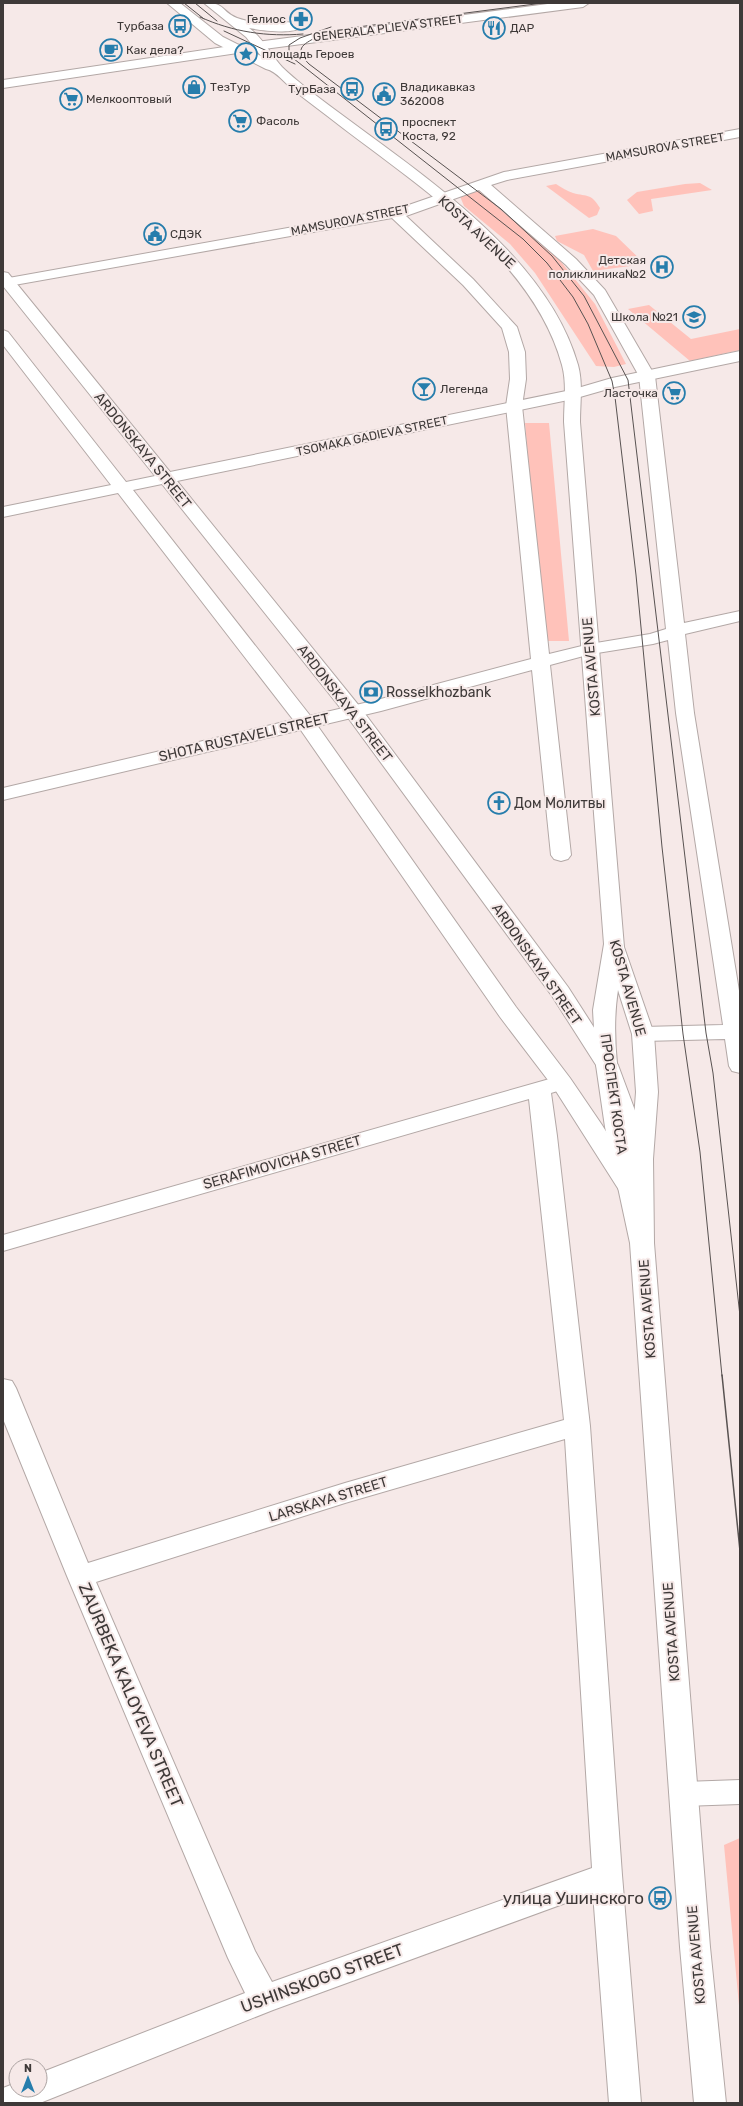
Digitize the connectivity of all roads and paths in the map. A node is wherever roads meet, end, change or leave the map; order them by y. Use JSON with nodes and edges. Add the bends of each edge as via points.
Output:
{"nodes":[{"id":1,"x":174,"y":3,"type":"edge"},
{"id":2,"x":210,"y":3,"type":"edge"},
{"id":3,"x":493,"y":3,"type":"edge"},
{"id":4,"x":583,"y":3,"type":"edge"},
{"id":5,"x":432,"y":11,"type":"dead end"},
{"id":6,"x":230,"y":19,"type":"junction"},
{"id":7,"x":311,"y":25,"type":"dead end"},
{"id":8,"x":295,"y":27,"type":"junction"},
{"id":9,"x":250,"y":34,"type":"junction"},
{"id":10,"x":219,"y":40,"type":"junction"},
{"id":11,"x":258,"y":46,"type":"junction"},
{"id":12,"x":238,"y":49,"type":"junction"},
{"id":13,"x":278,"y":70,"type":"junction"},
{"id":14,"x":78,"y":72,"type":"junction"},
{"id":15,"x":3,"y":84,"type":"edge"},
{"id":16,"x":740,"y":133,"type":"edge"},
{"id":17,"x":480,"y":184,"type":"junction"},
{"id":18,"x":442,"y":198,"type":"junction"},
{"id":19,"x":395,"y":213,"type":"junction"},
{"id":20,"x":5,"y":281,"type":"edge"},
{"id":21,"x":3,"y":335,"type":"edge"},
{"id":22,"x":740,"y":356,"type":"edge"},
{"id":23,"x":647,"y":376,"type":"junction"},
{"id":24,"x":573,"y":394,"type":"junction"},
{"id":25,"x":514,"y":406,"type":"junction"},
{"id":26,"x":166,"y":479,"type":"junction"},
{"id":27,"x":122,"y":488,"type":"junction"},
{"id":28,"x":3,"y":512,"type":"edge"},
{"id":29,"x":740,"y":616,"type":"edge"},
{"id":30,"x":677,"y":632,"type":"junction"},
{"id":31,"x":590,"y":649,"type":"junction"},
{"id":32,"x":541,"y":663,"type":"junction"},
{"id":33,"x":353,"y":711,"type":"junction"},
{"id":34,"x":305,"y":722,"type":"junction"},
{"id":35,"x":3,"y":794,"type":"edge"},
{"id":36,"x":561,"y":856,"type":"dead end"},
{"id":37,"x":614,"y":944,"type":"junction"},
{"id":38,"x":737,"y":1031,"type":"edge"},
{"id":39,"x":643,"y":1034,"type":"junction"},
{"id":40,"x":607,"y":1065,"type":"junction"},
{"id":41,"x":740,"y":1066,"type":"edge"},
{"id":42,"x":550,"y":1086,"type":"junction"},
{"id":43,"x":642,"y":1158,"type":"junction"},
{"id":44,"x":630,"y":1189,"type":"junction"},
{"id":45,"x":3,"y":1243,"type":"edge"},
{"id":46,"x":642,"y":1243,"type":"junction"},
{"id":47,"x":3,"y":1388,"type":"edge"},
{"id":48,"x":577,"y":1426,"type":"junction"},
{"id":49,"x":80,"y":1576,"type":"junction"},
{"id":50,"x":740,"y":1792,"type":"edge"},
{"id":51,"x":684,"y":1794,"type":"junction"},
{"id":52,"x":607,"y":1875,"type":"junction"},
{"id":53,"x":265,"y":1998,"type":"junction"},
{"id":54,"x":48,"y":2085,"type":"edge"},
{"id":55,"x":15,"y":2098,"type":"edge"},
{"id":56,"x":3,"y":2103,"type":"edge"},
{"id":57,"x":625,"y":2103,"type":"edge"},
{"id":58,"x":710,"y":2103,"type":"edge"}],
"edges":[{"from":1,"to":10,"type":"main road","name":"KOSTA AVENUE"},
{"from":2,"to":6,"type":"main road","name":"KOSTA AVENUE"},
{"from":3,"to":5,"type":"main road","name":"GENERALA PLIEVA STREET"},
{"from":4,"to":11,"type":"main road","name":"GENERALA PLIEVA STREET"},
{"from":6,"to":8,"type":"main road","via":[[264,27]]},
{"from":6,"to":9,"type":"main road","name":"KOSTA AVENUE"},
{"from":7,"to":8,"type":"main road","name":"GENERALA PLIEVA STREET"},
{"from":8,"to":9,"type":"main road","name":"GENERALA PLIEVA STREET"},
{"from":9,"to":10,"type":"main road","name":"GENERALA PLIEVA STREET"},
{"from":9,"to":11,"type":"main road","name":"KOSTA AVENUE"},
{"from":10,"to":12,"type":"main road","name":"KOSTA AVENUE"},
{"from":10,"to":14,"type":"main road","name":"GENERALA PLIEVA STREET"},
{"from":11,"to":12,"type":"main road","name":"GENERALA PLIEVA STREET"},
{"from":11,"to":13,"type":"main road","name":"KOSTA AVENUE"},
{"from":12,"to":13,"type":"main road","name":"KOSTA AVENUE"},
{"from":12,"to":14,"type":"main road","name":"GENERALA PLIEVA STREET"},
{"from":13,"to":18,"type":"main road","name":"KOSTA AVENUE"},
{"from":14,"to":15,"type":"main road","name":"GENERALA PLIEVA STREET"},
{"from":16,"to":17,"type":"main road","name":"MAMSUROVA STREET","via":[[504,176]]},
{"from":17,"to":18,"type":"main road","name":"MAMSUROVA STREET"},
{"from":17,"to":23,"type":"main road","via":[[571,262],[600,293]]},
{"from":18,"to":19,"type":"main road","name":"MAMSUROVA STREET"},
{"from":18,"to":24,"type":"main road","name":"KOSTA AVENUE","via":[[488,237],[518,269],[559,332],[570,366]]},
{"from":19,"to":20,"type":"main road","name":"MAMSUROVA STREET"},
{"from":19,"to":25,"type":"main road","via":[[468,282],[509,327],[518,352]]},
{"from":20,"to":26,"type":"main road","name":"ARDONSKAYA STREET"},
{"from":21,"to":27,"type":"main road"},
{"from":22,"to":23,"type":"main road","name":"TSOMAKA GADIEVA STREET"},
{"from":23,"to":24,"type":"main road","name":"TSOMAKA GADIEVA STREET"},
{"from":23,"to":30,"type":"main road"},
{"from":24,"to":25,"type":"main road","name":"TSOMAKA GADIEVA STREET"},
{"from":24,"to":31,"type":"main road","name":"KOSTA AVENUE","via":[[572,422]]},
{"from":25,"to":26,"type":"main road","name":"TSOMAKA GADIEVA STREET"},
{"from":25,"to":32,"type":"main road"},
{"from":26,"to":27,"type":"main road","name":"TSOMAKA GADIEVA STREET"},
{"from":26,"to":33,"type":"main road","name":"ARDONSKAYA STREET"},
{"from":27,"to":28,"type":"main road","name":"TSOMAKA GADIEVA STREET"},
{"from":27,"to":34,"type":"main road"},
{"from":29,"to":30,"type":"main road","name":"SHOTA RUSTAVELI STREET"},
{"from":30,"to":31,"type":"main road","name":"SHOTA RUSTAVELI STREET","via":[[653,639]]},
{"from":30,"to":38,"type":"main road","via":[[685,713]]},
{"from":31,"to":32,"type":"main road","name":"SHOTA RUSTAVELI STREET"},
{"from":31,"to":37,"type":"main road","name":"KOSTA AVENUE"},
{"from":32,"to":33,"type":"main road","name":"SHOTA RUSTAVELI STREET"},
{"from":32,"to":36,"type":"main road"},
{"from":33,"to":34,"type":"main road","name":"SHOTA RUSTAVELI STREET"},
{"from":33,"to":40,"type":"main road","name":"ARDONSKAYA STREET","via":[[560,992]]},
{"from":34,"to":35,"type":"main road","name":"SHOTA RUSTAVELI STREET"},
{"from":34,"to":42,"type":"main road","via":[[508,1012]]},
{"from":37,"to":39,"type":"main road","name":"KOSTA AVENUE"},
{"from":37,"to":40,"type":"main road","name":"ПРОСПЕКТ КОСТА","via":[[604,1010]]},
{"from":38,"to":39,"type":"main road"},
{"from":38,"to":41,"type":"main road"},
{"from":39,"to":43,"type":"main road","name":"KOSTA AVENUE","via":[[647,1092]]},
{"from":40,"to":43,"type":"main road","name":"ARDONSKAYA STREET"},
{"from":40,"to":44,"type":"main road","name":"ПРОСПЕКТ КОСТА","via":[[616,1127]]},
{"from":42,"to":44,"type":"main road","via":[[594,1130]]},
{"from":42,"to":45,"type":"main road","name":"SERAFIMOVICHA STREET"},
{"from":42,"to":48,"type":"main road","via":[[547,1144]]},
{"from":43,"to":46,"type":"main road","name":"KOSTA AVENUE"},
{"from":44,"to":46,"type":"main road","name":"ПРОСПЕКТ КОСТА"},
{"from":46,"to":51,"type":"main road","name":"KOSTA AVENUE"},
{"from":47,"to":49,"type":"main road","name":"ZAURBEKA KALOYEVA STREET"},
{"from":48,"to":49,"type":"main road","name":"LARSKAYA STREET","via":[[345,1493]]},
{"from":48,"to":52,"type":"main road"},
{"from":49,"to":53,"type":"main road","name":"ZAURBEKA KALOYEVA STREET","via":[[243,1958]]},
{"from":50,"to":51,"type":"main road"},
{"from":51,"to":58,"type":"main road","name":"KOSTA AVENUE"},
{"from":52,"to":53,"type":"main road","name":"USHINSKOGO STREET"},
{"from":52,"to":57,"type":"main road"},
{"from":53,"to":54,"type":"main road","name":"USHINSKOGO STREET"},
{"from":55,"to":56,"type":"main road"}]}
